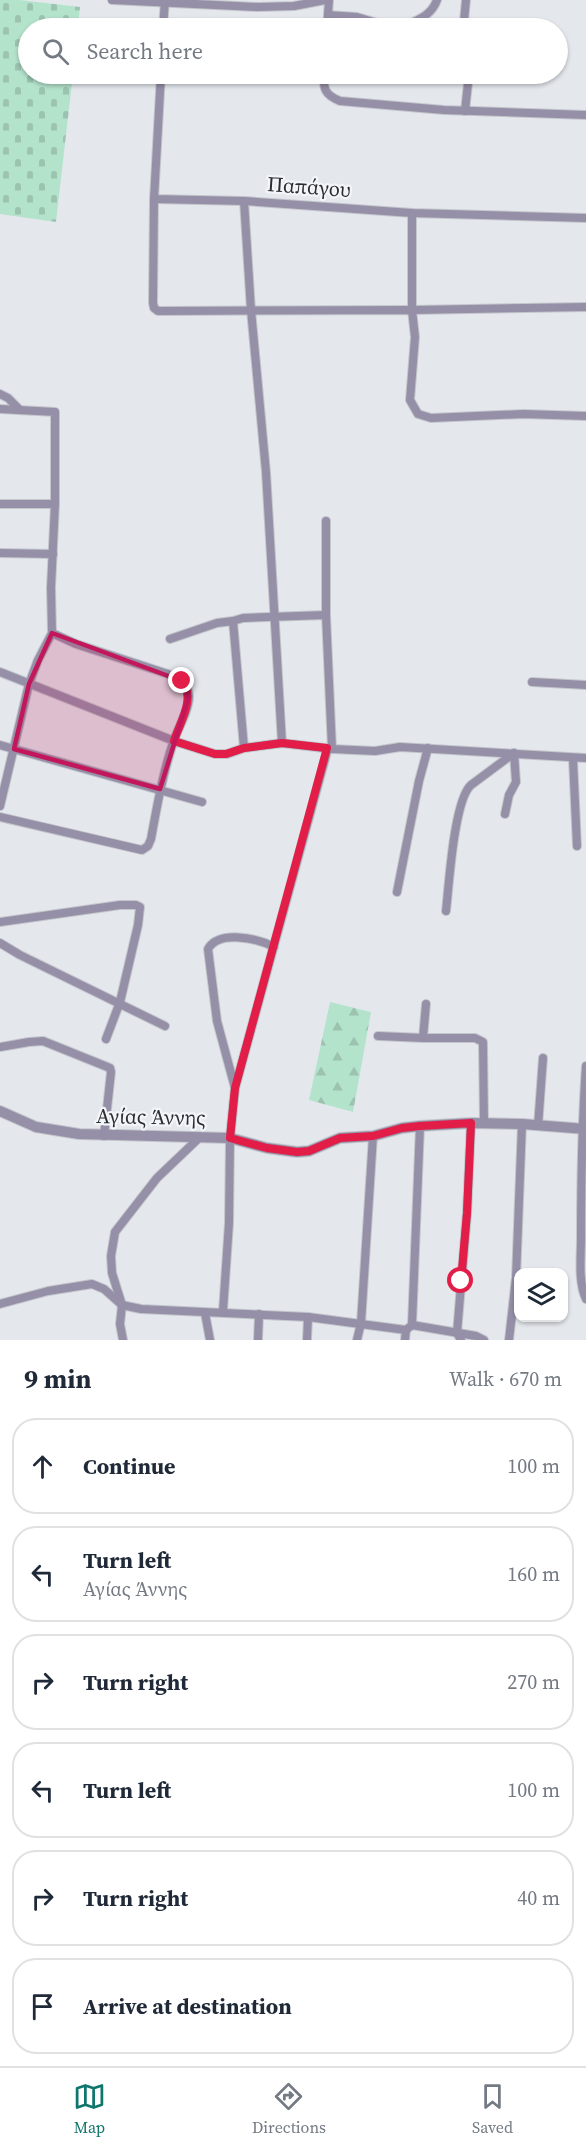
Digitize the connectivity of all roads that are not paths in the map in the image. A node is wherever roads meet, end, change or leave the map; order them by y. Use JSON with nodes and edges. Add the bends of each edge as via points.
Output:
{"nodes":[{"id":1,"x":112,"y":0,"type":"edge"},
{"id":2,"x":327,"y":0,"type":"edge"},
{"id":3,"x":437,"y":0,"type":"edge"},
{"id":4,"x":466,"y":0,"type":"edge"},
{"id":5,"x":165,"y":1,"type":"edge"},
{"id":6,"x":259,"y":4,"type":"edge"},
{"id":7,"x":328,"y":15,"type":"junction"},
{"id":8,"x":164,"y":18,"type":"edge"},
{"id":9,"x":328,"y":18,"type":"edge"},
{"id":10,"x":360,"y":18,"type":"edge"},
{"id":11,"x":421,"y":18,"type":"edge"},
{"id":12,"x":464,"y":18,"type":"edge"},
{"id":13,"x":160,"y":84,"type":"edge"},
{"id":14,"x":323,"y":84,"type":"edge"},
{"id":15,"x":468,"y":84,"type":"edge"},
{"id":16,"x":465,"y":111,"type":"junction"},
{"id":17,"x":586,"y":115,"type":"edge"},
{"id":18,"x":154,"y":199,"type":"junction"},
{"id":19,"x":244,"y":201,"type":"junction"},
{"id":20,"x":412,"y":213,"type":"junction"},
{"id":21,"x":586,"y":218,"type":"edge"},
{"id":22,"x":586,"y":307,"type":"edge"},
{"id":23,"x":250,"y":310,"type":"junction"},
{"id":24,"x":412,"y":310,"type":"junction"},
{"id":25,"x":0,"y":394,"type":"edge"},
{"id":26,"x":0,"y":409,"type":"edge"},
{"id":27,"x":20,"y":410,"type":"junction"},
{"id":28,"x":586,"y":416,"type":"edge"},
{"id":29,"x":0,"y":504,"type":"edge"},
{"id":30,"x":55,"y":504,"type":"junction"},
{"id":31,"x":326,"y":521,"type":"dead end"},
{"id":32,"x":0,"y":553,"type":"edge"},
{"id":33,"x":53,"y":554,"type":"junction"},
{"id":34,"x":326,"y":615,"type":"junction"},
{"id":35,"x":276,"y":617,"type":"junction"},
{"id":36,"x":232,"y":621,"type":"junction"},
{"id":37,"x":52,"y":633,"type":"junction"},
{"id":38,"x":170,"y":639,"type":"dead end"},
{"id":39,"x":0,"y":672,"type":"edge"},
{"id":40,"x":532,"y":682,"type":"dead end"},
{"id":41,"x":30,"y":684,"type":"junction"},
{"id":42,"x":586,"y":685,"type":"edge"},
{"id":43,"x":174,"y":741,"type":"junction"},
{"id":44,"x":282,"y":743,"type":"junction"},
{"id":45,"x":0,"y":745,"type":"edge"},
{"id":46,"x":244,"y":748,"type":"junction"},
{"id":47,"x":330,"y":748,"type":"junction"},
{"id":48,"x":428,"y":748,"type":"junction"},
{"id":49,"x":14,"y":749,"type":"junction"},
{"id":50,"x":514,"y":753,"type":"junction"},
{"id":51,"x":586,"y":758,"type":"edge"},
{"id":52,"x":573,"y":759,"type":"junction"},
{"id":53,"x":160,"y":789,"type":"junction"},
{"id":54,"x":202,"y":802,"type":"dead end"},
{"id":55,"x":0,"y":806,"type":"edge"},
{"id":56,"x":505,"y":814,"type":"dead end"},
{"id":57,"x":0,"y":817,"type":"edge"},
{"id":58,"x":577,"y":846,"type":"dead end"},
{"id":59,"x":397,"y":891,"type":"dead end"},
{"id":60,"x":446,"y":910,"type":"dead end"},
{"id":61,"x":0,"y":922,"type":"edge"},
{"id":62,"x":0,"y":943,"type":"edge"},
{"id":63,"x":274,"y":947,"type":"junction"},
{"id":64,"x":120,"y":1002,"type":"junction"},
{"id":65,"x":426,"y":1004,"type":"dead end"},
{"id":66,"x":165,"y":1026,"type":"dead end"},
{"id":67,"x":378,"y":1036,"type":"dead end"},
{"id":68,"x":423,"y":1038,"type":"junction"},
{"id":69,"x":106,"y":1039,"type":"dead end"},
{"id":70,"x":0,"y":1047,"type":"edge"},
{"id":71,"x":543,"y":1058,"type":"dead end"},
{"id":72,"x":586,"y":1066,"type":"edge"},
{"id":73,"x":235,"y":1088,"type":"junction"},
{"id":74,"x":0,"y":1112,"type":"edge"},
{"id":75,"x":471,"y":1123,"type":"junction"},
{"id":76,"x":484,"y":1124,"type":"junction"},
{"id":77,"x":522,"y":1124,"type":"junction"},
{"id":78,"x":420,"y":1126,"type":"junction"},
{"id":79,"x":538,"y":1126,"type":"junction"},
{"id":80,"x":584,"y":1130,"type":"edge"},
{"id":81,"x":104,"y":1136,"type":"junction"},
{"id":82,"x":373,"y":1136,"type":"junction"},
{"id":83,"x":200,"y":1137,"type":"junction"},
{"id":84,"x":230,"y":1138,"type":"junction"},
{"id":85,"x":586,"y":1299,"type":"edge"},
{"id":86,"x":0,"y":1304,"type":"edge"},
{"id":87,"x":122,"y":1305,"type":"junction"},
{"id":88,"x":223,"y":1311,"type":"junction"},
{"id":89,"x":205,"y":1313,"type":"junction"},
{"id":90,"x":260,"y":1314,"type":"junction"},
{"id":91,"x":308,"y":1317,"type":"junction"},
{"id":92,"x":361,"y":1323,"type":"junction"},
{"id":93,"x":408,"y":1332,"type":"edge"},
{"id":94,"x":459,"y":1336,"type":"edge"},
{"id":95,"x":123,"y":1340,"type":"edge"},
{"id":96,"x":210,"y":1340,"type":"edge"},
{"id":97,"x":258,"y":1340,"type":"edge"},
{"id":98,"x":307,"y":1340,"type":"edge"},
{"id":99,"x":357,"y":1340,"type":"edge"},
{"id":100,"x":484,"y":1340,"type":"edge"},
{"id":101,"x":509,"y":1340,"type":"edge"}],
"edges":[{"from":1,"to":5,"type":"street"},
{"from":2,"to":6,"type":"street","via":[[294,6]]},
{"from":2,"to":7,"type":"street"},
{"from":3,"to":11,"type":"street","via":[[434,9]]},
{"from":4,"to":12,"type":"street"},
{"from":5,"to":6,"type":"street"},
{"from":5,"to":8,"type":"street"},
{"from":7,"to":9,"type":"street"},
{"from":7,"to":10,"type":"street"},
{"from":13,"to":18,"type":"street"},
{"from":14,"to":16,"type":"street","via":[[326,93],[340,101]]},
{"from":15,"to":16,"type":"street"},
{"from":16,"to":17,"type":"street"},
{"from":18,"to":19,"type":"street","name":"Παπάγου"},
{"from":18,"to":23,"type":"street","via":[[154,308]]},
{"from":19,"to":20,"type":"street","name":"Παπάγου"},
{"from":19,"to":23,"type":"street"},
{"from":20,"to":21,"type":"street","name":"Παπάγου"},
{"from":20,"to":24,"type":"street"},
{"from":22,"to":24,"type":"street"},
{"from":23,"to":24,"type":"street"},
{"from":23,"to":35,"type":"street"},
{"from":24,"to":28,"type":"street","via":[[415,337],[410,400],[418,414],[431,418]]},
{"from":25,"to":27,"type":"street"},
{"from":26,"to":27,"type":"street"},
{"from":27,"to":30,"type":"street","via":[[55,412]]},
{"from":29,"to":30,"type":"street"},
{"from":30,"to":33,"type":"street"},
{"from":31,"to":34,"type":"street"},
{"from":32,"to":33,"type":"street"},
{"from":33,"to":37,"type":"street"},
{"from":34,"to":35,"type":"street"},
{"from":34,"to":47,"type":"street"},
{"from":35,"to":36,"type":"street"},
{"from":35,"to":44,"type":"street"},
{"from":36,"to":38,"type":"street"},
{"from":36,"to":46,"type":"street"},
{"from":37,"to":41,"type":"street"},
{"from":37,"to":43,"type":"street","via":[[182,681],[189,696]]},
{"from":39,"to":41,"type":"street"},
{"from":40,"to":42,"type":"street"},
{"from":41,"to":43,"type":"street"},
{"from":41,"to":49,"type":"street"},
{"from":43,"to":46,"type":"street","via":[[215,754]]},
{"from":43,"to":53,"type":"street"},
{"from":44,"to":46,"type":"street"},
{"from":44,"to":47,"type":"street"},
{"from":45,"to":49,"type":"street"},
{"from":47,"to":48,"type":"street"},
{"from":47,"to":63,"type":"street"},
{"from":48,"to":50,"type":"street"},
{"from":48,"to":59,"type":"street"},
{"from":49,"to":53,"type":"street"},
{"from":49,"to":55,"type":"street"},
{"from":50,"to":52,"type":"street"},
{"from":50,"to":56,"type":"street","via":[[516,782]]},
{"from":50,"to":60,"type":"street","via":[[471,785],[463,796]]},
{"from":51,"to":52,"type":"street"},
{"from":52,"to":58,"type":"street"},
{"from":53,"to":54,"type":"street"},
{"from":53,"to":57,"type":"street","via":[[151,839],[142,850]]},
{"from":61,"to":64,"type":"street","via":[[136,905],[140,908],[138,925]]},
{"from":62,"to":64,"type":"street"},
{"from":63,"to":73,"type":"street"},
{"from":63,"to":73,"type":"street","via":[[221,938],[208,949],[217,1021]]},
{"from":64,"to":66,"type":"street"},
{"from":64,"to":69,"type":"street"},
{"from":65,"to":68,"type":"street"},
{"from":67,"to":68,"type":"street"},
{"from":68,"to":76,"type":"street","via":[[475,1038],[483,1042]]},
{"from":70,"to":81,"type":"street","via":[[43,1041],[110,1068]]},
{"from":71,"to":79,"type":"street"},
{"from":72,"to":80,"type":"street"},
{"from":73,"to":84,"type":"street"},
{"from":74,"to":81,"type":"street","name":"Αγίας Άννης","via":[[36,1127]]},
{"from":75,"to":76,"type":"street","name":"Αγίας Άννης"},
{"from":75,"to":78,"type":"street","name":"Αγίας Άννης"},
{"from":75,"to":94,"type":"street"},
{"from":76,"to":77,"type":"street","name":"Αγίας Άννης"},
{"from":77,"to":79,"type":"street","name":"Αγίας Άννης"},
{"from":77,"to":101,"type":"street","via":[[516,1278]]},
{"from":78,"to":82,"type":"street","name":"Αγίας Άννης"},
{"from":78,"to":93,"type":"street"},
{"from":79,"to":80,"type":"street","name":"Αγίας Άννης"},
{"from":80,"to":85,"type":"street","via":[[581,1261]]},
{"from":81,"to":83,"type":"street","name":"Αγίας Άννης"},
{"from":82,"to":84,"type":"street","name":"Αγίας Άννης","via":[[340,1138],[297,1152]]},
{"from":82,"to":92,"type":"street"},
{"from":83,"to":84,"type":"street","name":"Αγίας Άννης"},
{"from":83,"to":87,"type":"street","via":[[157,1178],[115,1232],[112,1273]]},
{"from":84,"to":88,"type":"street"},
{"from":86,"to":87,"type":"street","via":[[92,1284]]},
{"from":87,"to":89,"type":"street"},
{"from":87,"to":95,"type":"street"},
{"from":88,"to":89,"type":"street"},
{"from":88,"to":90,"type":"street"},
{"from":89,"to":96,"type":"street"},
{"from":90,"to":91,"type":"street"},
{"from":90,"to":97,"type":"street"},
{"from":91,"to":92,"type":"street"},
{"from":91,"to":98,"type":"street"},
{"from":92,"to":93,"type":"street"},
{"from":92,"to":99,"type":"street"},
{"from":93,"to":94,"type":"street"},
{"from":94,"to":100,"type":"street"}]}
